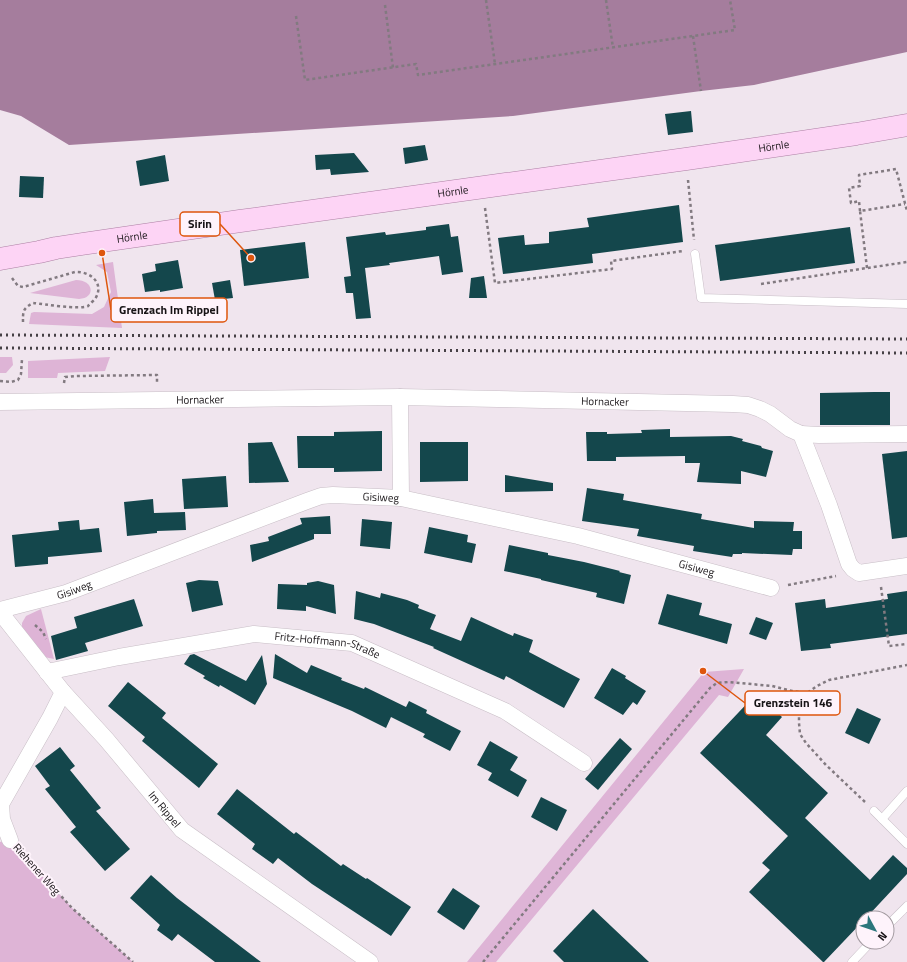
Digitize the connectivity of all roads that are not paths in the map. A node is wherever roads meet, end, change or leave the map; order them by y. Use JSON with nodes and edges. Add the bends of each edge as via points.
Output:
{"nodes":[{"id":1,"x":907,"y":125,"type":"edge"},
{"id":2,"x":695,"y":252,"type":"road end"},
{"id":3,"x":6,"y":267,"type":"edge"},
{"id":4,"x":907,"y":304,"type":"edge"},
{"id":5,"x":400,"y":397,"type":"junction"},
{"id":6,"x":0,"y":402,"type":"edge"},
{"id":7,"x":801,"y":434,"type":"junction"},
{"id":8,"x":907,"y":434,"type":"edge"},
{"id":9,"x":401,"y":498,"type":"junction"},
{"id":10,"x":907,"y":566,"type":"edge"},
{"id":11,"x":771,"y":588,"type":"road end"},
{"id":12,"x":0,"y":611,"type":"edge"},
{"id":13,"x":47,"y":672,"type":"junction"},
{"id":14,"x":63,"y":692,"type":"junction"},
{"id":15,"x":584,"y":763,"type":"dead end"},
{"id":16,"x":907,"y":791,"type":"edge"},
{"id":17,"x":874,"y":810,"type":"road end"},
{"id":18,"x":882,"y":819,"type":"junction"},
{"id":19,"x":10,"y":840,"type":"road end"},
{"id":20,"x":907,"y":844,"type":"edge"},
{"id":21,"x":907,"y":906,"type":"edge"},
{"id":22,"x":895,"y":918,"type":"edge"},
{"id":23,"x":863,"y":950,"type":"edge"},
{"id":24,"x":370,"y":962,"type":"edge"},
{"id":25,"x":852,"y":962,"type":"edge"}],
"edges":[{"from":1,"to":3,"type":"main road","name":"Hörnle","via":[[686,159],[90,242],[39,252]]},
{"from":2,"to":4,"type":"lane","via":[[701,298]]},
{"from":5,"to":6,"type":"street","name":"Hornacker"},
{"from":5,"to":7,"type":"street","name":"Hornacker","via":[[748,405],[770,414]]},
{"from":5,"to":9,"type":"street"},
{"from":7,"to":8,"type":"street","name":"Hornacker"},
{"from":7,"to":10,"type":"street","via":[[853,569],[859,573]]},
{"from":9,"to":11,"type":"street","name":"Gisiweg","via":[[578,536]]},
{"from":9,"to":12,"type":"street","name":"Gisiweg","via":[[321,496],[66,593]]},
{"from":12,"to":13,"type":"street","name":"Im Rippel"},
{"from":13,"to":14,"type":"street","name":"Im Rippel"},
{"from":13,"to":15,"type":"street","name":"Fritz-Hoffmann-Straße","via":[[254,634],[352,643],[505,711]]},
{"from":14,"to":19,"type":"street","name":"Riehener Weg","via":[[1,804],[2,819]]},
{"from":14,"to":24,"type":"street","name":"Im Rippel","via":[[182,830]]},
{"from":16,"to":18,"type":"lane"},
{"from":17,"to":18,"type":"lane"},
{"from":18,"to":20,"type":"lane"},
{"from":21,"to":22,"type":"lane"},
{"from":23,"to":25,"type":"lane"}]}
